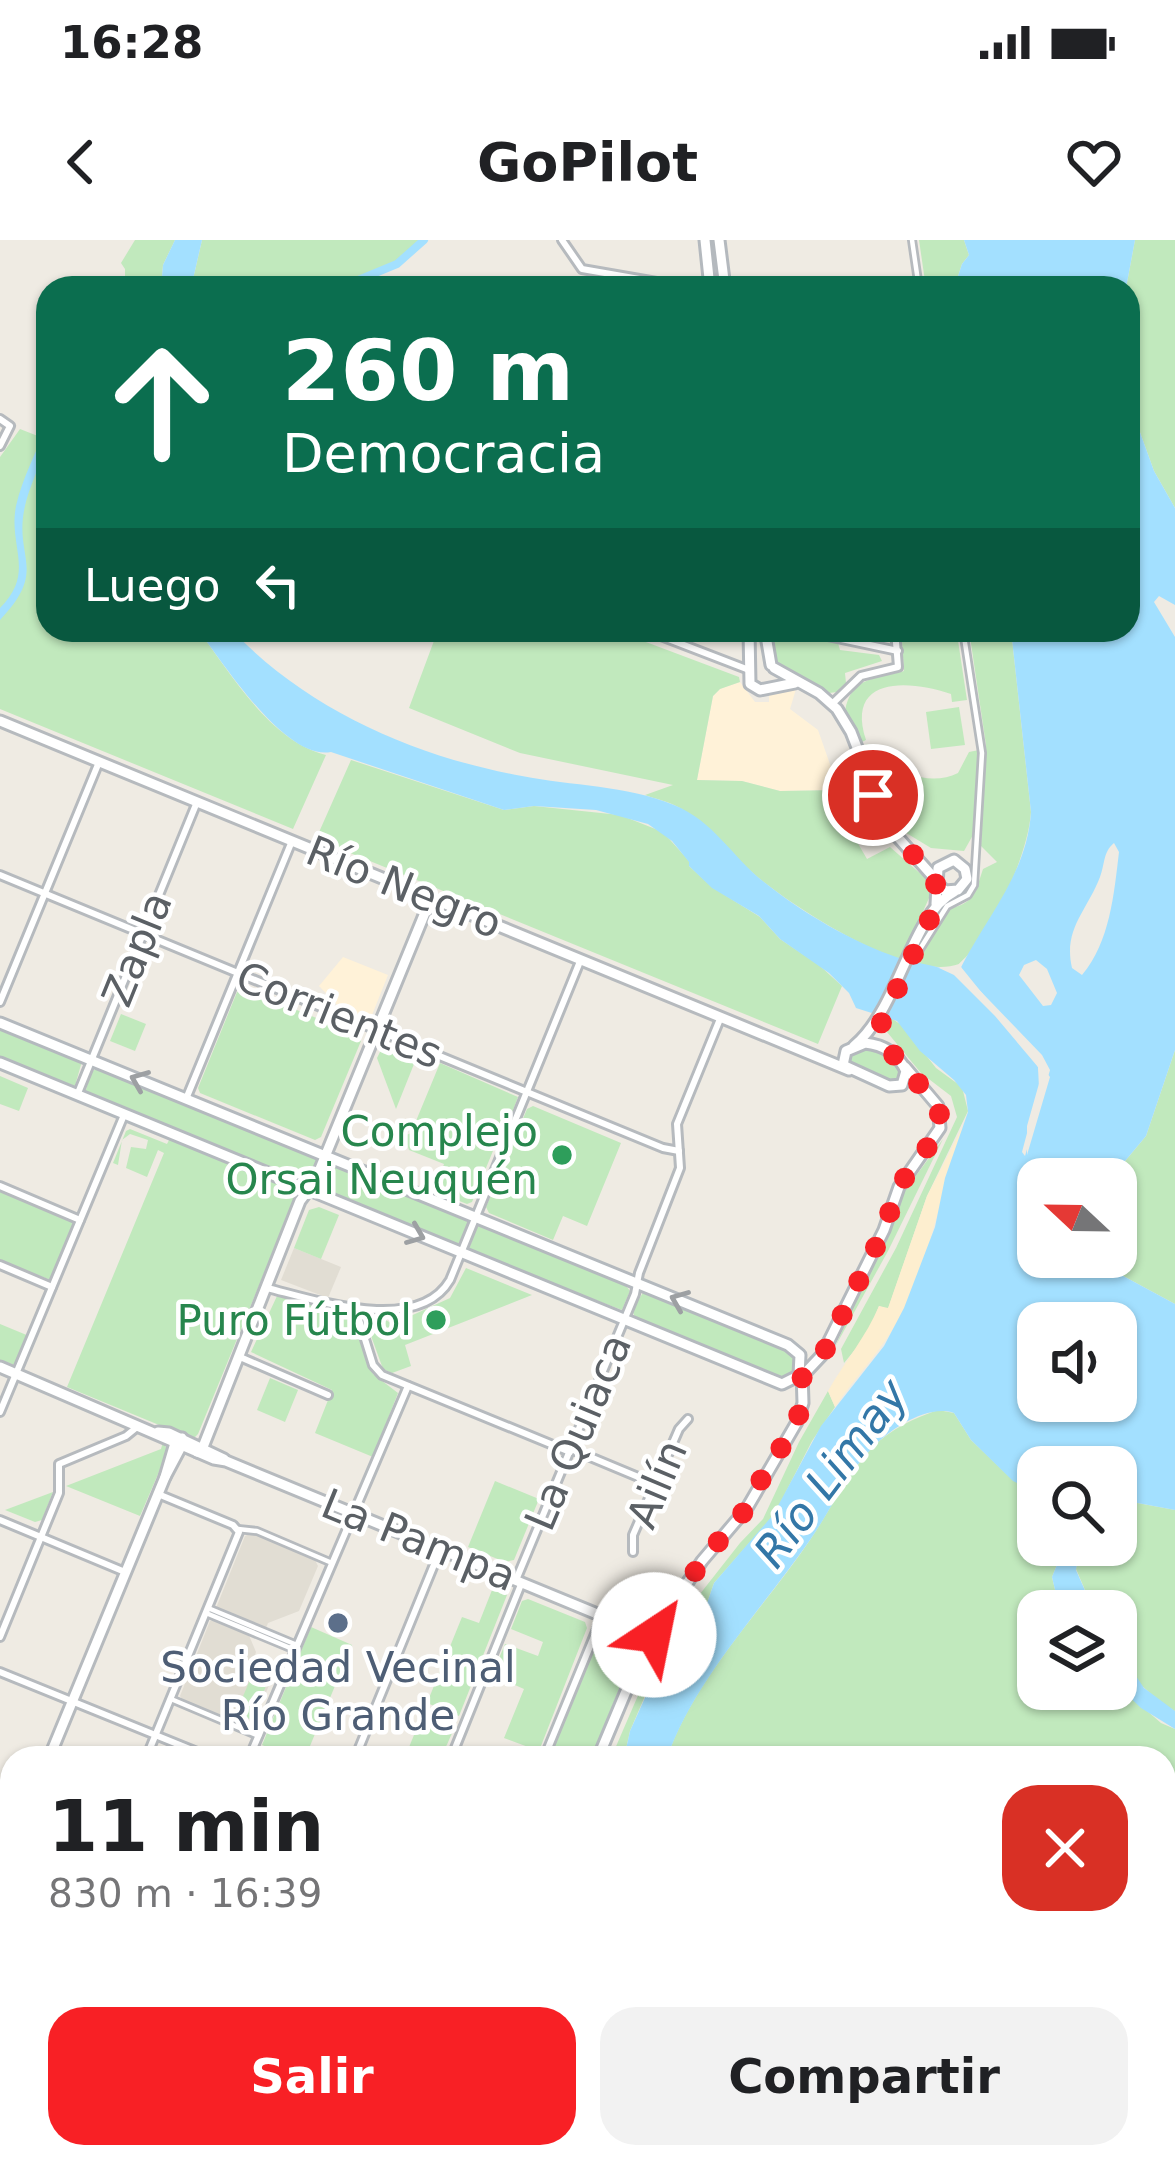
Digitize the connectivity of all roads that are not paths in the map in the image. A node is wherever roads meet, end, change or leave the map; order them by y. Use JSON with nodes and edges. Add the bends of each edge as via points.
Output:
{"nodes":[{"id":1,"x":562,"y":240,"type":"edge"},
{"id":2,"x":705,"y":240,"type":"edge"},
{"id":3,"x":719,"y":240,"type":"edge"},
{"id":4,"x":912,"y":240,"type":"edge"},
{"id":5,"x":612,"y":276,"type":"edge"},
{"id":6,"x":709,"y":276,"type":"edge"},
{"id":7,"x":724,"y":276,"type":"edge"},
{"id":8,"x":917,"y":276,"type":"edge"},
{"id":9,"x":0,"y":419,"type":"edge"},
{"id":10,"x":0,"y":446,"type":"edge"},
{"id":11,"x":677,"y":642,"type":"edge"},
{"id":12,"x":749,"y":642,"type":"edge"},
{"id":13,"x":767,"y":642,"type":"edge"},
{"id":14,"x":867,"y":642,"type":"edge"},
{"id":15,"x":897,"y":642,"type":"edge"},
{"id":16,"x":965,"y":642,"type":"edge"},
{"id":17,"x":898,"y":651,"type":"junction"},
{"id":18,"x":772,"y":667,"type":"junction"},
{"id":19,"x":750,"y":669,"type":"junction"},
{"id":20,"x":796,"y":682,"type":"junction"},
{"id":21,"x":768,"y":688,"type":"junction"},
{"id":22,"x":832,"y":704,"type":"junction"},
{"id":23,"x":0,"y":722,"type":"edge"},
{"id":24,"x":99,"y":762,"type":"junction"},
{"id":25,"x":197,"y":802,"type":"junction"},
{"id":26,"x":292,"y":841,"type":"junction"},
{"id":27,"x":915,"y":857,"type":"junction"},
{"id":28,"x":945,"y":861,"type":"junction"},
{"id":29,"x":0,"y":875,"type":"edge"},
{"id":30,"x":936,"y":881,"type":"junction"},
{"id":31,"x":954,"y":892,"type":"junction"},
{"id":32,"x":45,"y":894,"type":"junction"},
{"id":33,"x":431,"y":898,"type":"junction"},
{"id":34,"x":934,"y":910,"type":"junction"},
{"id":35,"x":143,"y":934,"type":"junction"},
{"id":36,"x":913,"y":956,"type":"junction"},
{"id":37,"x":580,"y":959,"type":"junction"},
{"id":38,"x":238,"y":973,"type":"junction"},
{"id":39,"x":0,"y":1002,"type":"edge"},
{"id":40,"x":721,"y":1017,"type":"junction"},
{"id":41,"x":879,"y":1021,"type":"junction"},
{"id":42,"x":0,"y":1023,"type":"edge"},
{"id":43,"x":376,"y":1030,"type":"junction"},
{"id":44,"x":852,"y":1047,"type":"junction"},
{"id":45,"x":890,"y":1051,"type":"junction"},
{"id":46,"x":808,"y":1052,"type":"junction"},
{"id":47,"x":91,"y":1060,"type":"junction"},
{"id":48,"x":0,"y":1063,"type":"edge"},
{"id":49,"x":905,"y":1067,"type":"junction"},
{"id":50,"x":849,"y":1070,"type":"junction"},
{"id":51,"x":526,"y":1092,"type":"junction"},
{"id":52,"x":76,"y":1095,"type":"junction"},
{"id":53,"x":185,"y":1099,"type":"junction"},
{"id":54,"x":124,"y":1115,"type":"junction"},
{"id":55,"x":679,"y":1151,"type":"junction"},
{"id":56,"x":325,"y":1156,"type":"junction"},
{"id":57,"x":0,"y":1186,"type":"edge"},
{"id":58,"x":308,"y":1190,"type":"junction"},
{"id":59,"x":476,"y":1217,"type":"junction"},
{"id":60,"x":80,"y":1220,"type":"junction"},
{"id":61,"x":461,"y":1253,"type":"junction"},
{"id":62,"x":0,"y":1265,"type":"edge"},
{"id":63,"x":636,"y":1283,"type":"junction"},
{"id":64,"x":52,"y":1287,"type":"junction"},
{"id":65,"x":265,"y":1287,"type":"junction"},
{"id":66,"x":355,"y":1307,"type":"junction"},
{"id":67,"x":625,"y":1321,"type":"junction"},
{"id":68,"x":237,"y":1356,"type":"junction"},
{"id":69,"x":0,"y":1367,"type":"edge"},
{"id":70,"x":16,"y":1374,"type":"junction"},
{"id":71,"x":800,"y":1374,"type":"junction"},
{"id":72,"x":408,"y":1386,"type":"junction"},
{"id":73,"x":328,"y":1394,"type":"dead end"},
{"id":74,"x":0,"y":1412,"type":"edge"},
{"id":75,"x":688,"y":1419,"type":"dead end"},
{"id":76,"x":140,"y":1425,"type":"junction"},
{"id":77,"x":180,"y":1442,"type":"junction"},
{"id":78,"x":199,"y":1448,"type":"junction"},
{"id":79,"x":570,"y":1451,"type":"junction"},
{"id":80,"x":655,"y":1484,"type":"junction"},
{"id":81,"x":158,"y":1494,"type":"junction"},
{"id":82,"x":353,"y":1514,"type":"junction"},
{"id":83,"x":0,"y":1520,"type":"edge"},
{"id":84,"x":238,"y":1529,"type":"junction"},
{"id":85,"x":41,"y":1537,"type":"junction"},
{"id":86,"x":441,"y":1549,"type":"junction"},
{"id":87,"x":633,"y":1552,"type":"dead end"},
{"id":88,"x":332,"y":1563,"type":"junction"},
{"id":89,"x":125,"y":1572,"type":"junction"},
{"id":90,"x":519,"y":1581,"type":"junction"},
{"id":91,"x":207,"y":1611,"type":"junction"},
{"id":92,"x":608,"y":1617,"type":"junction"},
{"id":93,"x":0,"y":1637,"type":"edge"},
{"id":94,"x":652,"y":1638,"type":"junction"},
{"id":95,"x":297,"y":1647,"type":"junction"},
{"id":96,"x":0,"y":1672,"type":"edge"},
{"id":97,"x":171,"y":1699,"type":"junction"},
{"id":98,"x":72,"y":1702,"type":"junction"},
{"id":99,"x":259,"y":1736,"type":"junction"},
{"id":100,"x":155,"y":1737,"type":"junction"},
{"id":101,"x":54,"y":1746,"type":"edge"},
{"id":102,"x":151,"y":1746,"type":"edge"},
{"id":103,"x":179,"y":1746,"type":"edge"},
{"id":104,"x":255,"y":1746,"type":"edge"},
{"id":105,"x":360,"y":1746,"type":"edge"},
{"id":106,"x":456,"y":1746,"type":"edge"},
{"id":107,"x":549,"y":1746,"type":"edge"},
{"id":108,"x":603,"y":1746,"type":"edge"}],
"edges":[{"from":1,"to":5,"type":"street","via":[[582,269]]},
{"from":2,"to":6,"type":"main road"},
{"from":3,"to":7,"type":"main road"},
{"from":4,"to":8,"type":"street"},
{"from":9,"to":10,"type":"street","via":[[10,426]]},
{"from":11,"to":19,"type":"street"},
{"from":12,"to":19,"type":"main road"},
{"from":13,"to":18,"type":"main road"},
{"from":14,"to":17,"type":"street"},
{"from":15,"to":17,"type":"street"},
{"from":16,"to":36,"type":"street","via":[[982,753],[974,885],[945,908]]},
{"from":17,"to":22,"type":"street","via":[[896,668],[861,676]]},
{"from":18,"to":19,"type":"main road","via":[[760,662]]},
{"from":18,"to":20,"type":"main road"},
{"from":18,"to":21,"type":"main road"},
{"from":19,"to":21,"type":"main road","via":[[753,687]]},
{"from":20,"to":21,"type":"main road"},
{"from":20,"to":22,"type":"main road"},
{"from":22,"to":27,"type":"main road","via":[[851,731],[884,820]]},
{"from":23,"to":24,"type":"main road","name":"Río Negro"},
{"from":24,"to":25,"type":"main road","name":"Río Negro"},
{"from":24,"to":32,"type":"street"},
{"from":25,"to":26,"type":"main road","name":"Río Negro"},
{"from":25,"to":35,"type":"street","name":"Zapla"},
{"from":26,"to":33,"type":"main road","name":"Río Negro"},
{"from":26,"to":38,"type":"street"},
{"from":27,"to":28,"type":"main road"},
{"from":27,"to":30,"type":"main road"},
{"from":28,"to":30,"type":"main road"},
{"from":28,"to":31,"type":"main road","via":[[965,869],[965,883]]},
{"from":29,"to":32,"type":"street","name":"Corrientes"},
{"from":30,"to":31,"type":"main road"},
{"from":30,"to":34,"type":"main road"},
{"from":31,"to":34,"type":"main road"},
{"from":32,"to":35,"type":"street","name":"Corrientes"},
{"from":32,"to":39,"type":"street"},
{"from":33,"to":37,"type":"main road","name":"Río Negro"},
{"from":33,"to":43,"type":"main road"},
{"from":34,"to":36,"type":"main road"},
{"from":35,"to":38,"type":"street","name":"Corrientes"},
{"from":35,"to":47,"type":"street","name":"Zapla"},
{"from":36,"to":41,"type":"main road"},
{"from":37,"to":40,"type":"main road","name":"Río Negro"},
{"from":37,"to":51,"type":"street"},
{"from":38,"to":43,"type":"street","name":"Corrientes"},
{"from":38,"to":53,"type":"street"},
{"from":40,"to":46,"type":"main road","name":"Río Negro"},
{"from":40,"to":55,"type":"street","name":"La Quiaca","via":[[677,1124]]},
{"from":41,"to":44,"type":"main road"},
{"from":41,"to":45,"type":"main road"},
{"from":42,"to":47,"type":"main road"},
{"from":43,"to":51,"type":"street","name":"Corrientes"},
{"from":43,"to":56,"type":"main road"},
{"from":44,"to":45,"type":"main road","name":"Río Negro","via":[[872,1043]]},
{"from":44,"to":46,"type":"main road","name":"Río Negro"},
{"from":44,"to":50,"type":"main road","via":[[842,1062]]},
{"from":45,"to":49,"type":"main road"},
{"from":46,"to":50,"type":"main road","name":"Río Negro"},
{"from":47,"to":52,"type":"street","name":"Zapla"},
{"from":53,"to":47,"type":"main road","one_way":true},
{"from":48,"to":52,"type":"main road"},
{"from":49,"to":50,"type":"main road","name":"Río Negro","via":[[896,1088]]},
{"from":49,"to":71,"type":"main road","via":[[938,1106],[940,1128],[898,1187],[825,1350]]},
{"from":51,"to":55,"type":"street","name":"Corrientes"},
{"from":51,"to":59,"type":"street"},
{"from":52,"to":54,"type":"main road"},
{"from":53,"to":56,"type":"main road"},
{"from":54,"to":58,"type":"main road"},
{"from":54,"to":60,"type":"street"},
{"from":55,"to":63,"type":"street","name":"La Quiaca","via":[[678,1174]]},
{"from":56,"to":58,"type":"main road"},
{"from":56,"to":59,"type":"main road"},
{"from":57,"to":60,"type":"street"},
{"from":58,"to":61,"type":"main road","one_way":true},
{"from":58,"to":65,"type":"main road"},
{"from":59,"to":61,"type":"street"},
{"from":59,"to":63,"type":"main road"},
{"from":60,"to":64,"type":"street"},
{"from":61,"to":66,"type":"street","via":[[446,1287],[426,1302],[398,1310]]},
{"from":61,"to":67,"type":"main road"},
{"from":62,"to":64,"type":"street"},
{"from":63,"to":67,"type":"street","name":"La Quiaca"},
{"from":71,"to":63,"type":"main road","one_way":true,"via":[[800,1355],[788,1345]]},
{"from":64,"to":70,"type":"street"},
{"from":65,"to":66,"type":"street"},
{"from":65,"to":68,"type":"main road"},
{"from":66,"to":72,"type":"street","via":[[376,1369]]},
{"from":67,"to":71,"type":"main road","via":[[773,1382]]},
{"from":67,"to":79,"type":"street","name":"La Quiaca"},
{"from":68,"to":73,"type":"street"},
{"from":68,"to":78,"type":"main road"},
{"from":69,"to":70,"type":"main road","name":"La Pampa"},
{"from":70,"to":74,"type":"street"},
{"from":70,"to":76,"type":"main road","name":"La Pampa"},
{"from":71,"to":94,"type":"main road","via":[[803,1403],[794,1428]]},
{"from":72,"to":79,"type":"street"},
{"from":72,"to":82,"type":"street"},
{"from":75,"to":80,"type":"street","name":"Ailín"},
{"from":76,"to":77,"type":"main road","name":"La Pampa"},
{"from":76,"to":85,"type":"street","via":[[59,1464],[59,1493]]},
{"from":77,"to":78,"type":"main road","name":"La Pampa"},
{"from":77,"to":81,"type":"main road"},
{"from":78,"to":82,"type":"main road","name":"La Pampa"},
{"from":79,"to":80,"type":"street"},
{"from":79,"to":90,"type":"street","name":"La Quiaca"},
{"from":80,"to":87,"type":"street","name":"Ailín"},
{"from":81,"to":84,"type":"street"},
{"from":81,"to":89,"type":"main road"},
{"from":82,"to":86,"type":"main road","name":"La Pampa"},
{"from":82,"to":88,"type":"street"},
{"from":83,"to":85,"type":"street"},
{"from":84,"to":88,"type":"street"},
{"from":84,"to":91,"type":"street"},
{"from":85,"to":89,"type":"street"},
{"from":85,"to":93,"type":"street"},
{"from":86,"to":90,"type":"main road","name":"La Pampa"},
{"from":86,"to":105,"type":"street"},
{"from":88,"to":95,"type":"street"},
{"from":89,"to":98,"type":"main road"},
{"from":90,"to":92,"type":"main road","name":"La Pampa"},
{"from":90,"to":106,"type":"street","name":"La Quiaca"},
{"from":91,"to":95,"type":"street"},
{"from":91,"to":97,"type":"street"},
{"from":92,"to":94,"type":"main road","name":"La Pampa"},
{"from":92,"to":107,"type":"street"},
{"from":94,"to":108,"type":"main road"},
{"from":95,"to":99,"type":"street"},
{"from":96,"to":98,"type":"street"},
{"from":97,"to":99,"type":"street"},
{"from":97,"to":100,"type":"street"},
{"from":98,"to":100,"type":"street"},
{"from":98,"to":101,"type":"main road"},
{"from":99,"to":104,"type":"street"},
{"from":100,"to":102,"type":"street"},
{"from":100,"to":103,"type":"street"}]}
